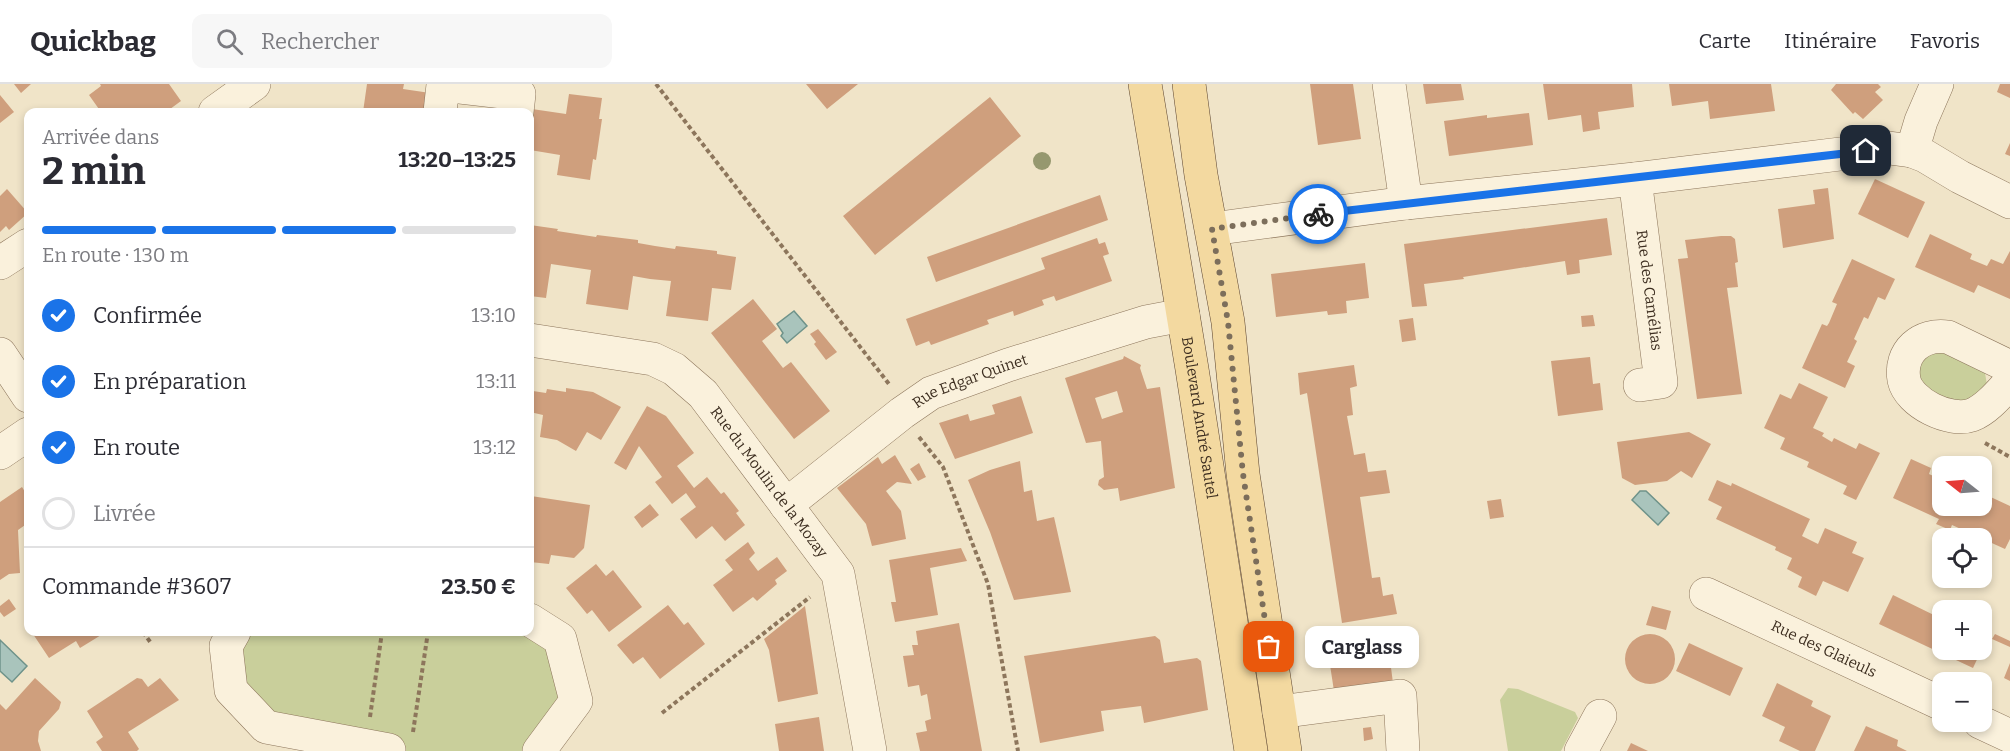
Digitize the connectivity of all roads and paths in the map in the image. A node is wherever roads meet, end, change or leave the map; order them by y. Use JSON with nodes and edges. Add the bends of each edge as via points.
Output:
{"nodes":[{"id":1,"x":254,"y":84,"type":"edge"},
{"id":2,"x":656,"y":84,"type":"edge"},
{"id":3,"x":1144,"y":84,"type":"edge"},
{"id":4,"x":1190,"y":84,"type":"edge"},
{"id":5,"x":1389,"y":84,"type":"edge"},
{"id":6,"x":1937,"y":84,"type":"edge"},
{"id":7,"x":221,"y":108,"type":"edge"},
{"id":8,"x":440,"y":108,"type":"edge"},
{"id":9,"x":517,"y":108,"type":"edge"},
{"id":10,"x":1912,"y":151,"type":"junction"},
{"id":11,"x":1635,"y":179,"type":"junction"},
{"id":12,"x":2010,"y":202,"type":"edge"},
{"id":13,"x":1406,"y":203,"type":"junction"},
{"id":14,"x":1212,"y":229,"type":"junction"},
{"id":15,"x":24,"y":248,"type":"edge"},
{"id":16,"x":0,"y":263,"type":"edge"},
{"id":17,"x":1183,"y":315,"type":"junction"},
{"id":18,"x":534,"y":341,"type":"edge"},
{"id":19,"x":0,"y":354,"type":"edge"},
{"id":20,"x":2010,"y":367,"type":"edge"},
{"id":21,"x":2010,"y":382,"type":"edge"},
{"id":22,"x":1640,"y":385,"type":"dead end"},
{"id":23,"x":24,"y":390,"type":"edge"},
{"id":24,"x":902,"y":413,"type":"junction"},
{"id":25,"x":24,"y":437,"type":"edge"},
{"id":26,"x":0,"y":453,"type":"edge"},
{"id":27,"x":786,"y":505,"type":"junction"},
{"id":28,"x":838,"y":574,"type":"junction"},
{"id":29,"x":1706,"y":594,"type":"dead end"},
{"id":30,"x":534,"y":623,"type":"edge"},
{"id":31,"x":146,"y":636,"type":"edge"},
{"id":32,"x":232,"y":636,"type":"edge"},
{"id":33,"x":382,"y":636,"type":"edge"},
{"id":34,"x":427,"y":636,"type":"edge"},
{"id":35,"x":151,"y":644,"type":"dead end"},
{"id":36,"x":1932,"y":699,"type":"edge"},
{"id":37,"x":1279,"y":712,"type":"junction"},
{"id":38,"x":662,"y":713,"type":"dead end"},
{"id":39,"x":1600,"y":716,"type":"dead end"},
{"id":40,"x":1992,"y":728,"type":"edge"},
{"id":41,"x":2010,"y":736,"type":"edge"},
{"id":42,"x":390,"y":748,"type":"edge"},
{"id":43,"x":539,"y":751,"type":"edge"},
{"id":44,"x":870,"y":751,"type":"edge"},
{"id":45,"x":1018,"y":751,"type":"edge"},
{"id":46,"x":1251,"y":751,"type":"edge"},
{"id":47,"x":1285,"y":751,"type":"edge"},
{"id":48,"x":1403,"y":751,"type":"edge"},
{"id":49,"x":1581,"y":751,"type":"edge"}],
"edges":[{"from":1,"to":7,"type":"street"},
{"from":2,"to":24,"type":"path","via":[[892,389]]},
{"from":3,"to":17,"type":"main road","name":"Boulevard André Sautel"},
{"from":4,"to":14,"type":"main road"},
{"from":5,"to":13,"type":"street"},
{"from":6,"to":10,"type":"street"},
{"from":8,"to":9,"type":"street","via":[[443,85],[519,94]]},
{"from":10,"to":11,"type":"street","via":[[1889,148]]},
{"from":10,"to":12,"type":"street"},
{"from":11,"to":13,"type":"street"},
{"from":11,"to":22,"type":"street","name":"Rue des Camélias","via":[[1661,382]]},
{"from":13,"to":14,"type":"street"},
{"from":14,"to":37,"type":"main road","via":[[1228,322],[1243,474]]},
{"from":15,"to":16,"type":"street"},
{"from":17,"to":24,"type":"street","name":"Rue Edgar Quinet","via":[[1146,322],[1008,365],[931,393]]},
{"from":17,"to":46,"type":"main road","name":"Boulevard André Sautel"},
{"from":18,"to":27,"type":"street","name":"Rue du Moulin de la Mozay","via":[[653,359],[674,369],[703,394]]},
{"from":19,"to":23,"type":"street"},
{"from":20,"to":21,"type":"street","via":[[1940,336],[1917,343],[1904,364],[1905,381],[1916,398],[1940,414],[1956,417],[1971,415],[1987,406]]},
{"from":24,"to":27,"type":"street","name":"Rue Edgar Quinet"},
{"from":24,"to":45,"type":"path","via":[[944,467],[988,584]]},
{"from":25,"to":26,"type":"street"},
{"from":27,"to":28,"type":"street","name":"Rue du Moulin de la Mozay"},
{"from":28,"to":38,"type":"path"},
{"from":28,"to":44,"type":"street","name":"Rue du Moulin de la Mozay"},
{"from":29,"to":36,"type":"street","name":"Rue des Glaieuls"},
{"from":30,"to":43,"type":"street","via":[[560,639],[576,701]]},
{"from":31,"to":35,"type":"path"},
{"from":32,"to":42,"type":"street","via":[[226,646],[231,690],[266,727]]},
{"from":33,"to":42,"type":"path"},
{"from":34,"to":42,"type":"path"},
{"from":37,"to":47,"type":"main road"},
{"from":37,"to":48,"type":"street","via":[[1400,696]]},
{"from":39,"to":49,"type":"street"},
{"from":40,"to":41,"type":"street"}]}
